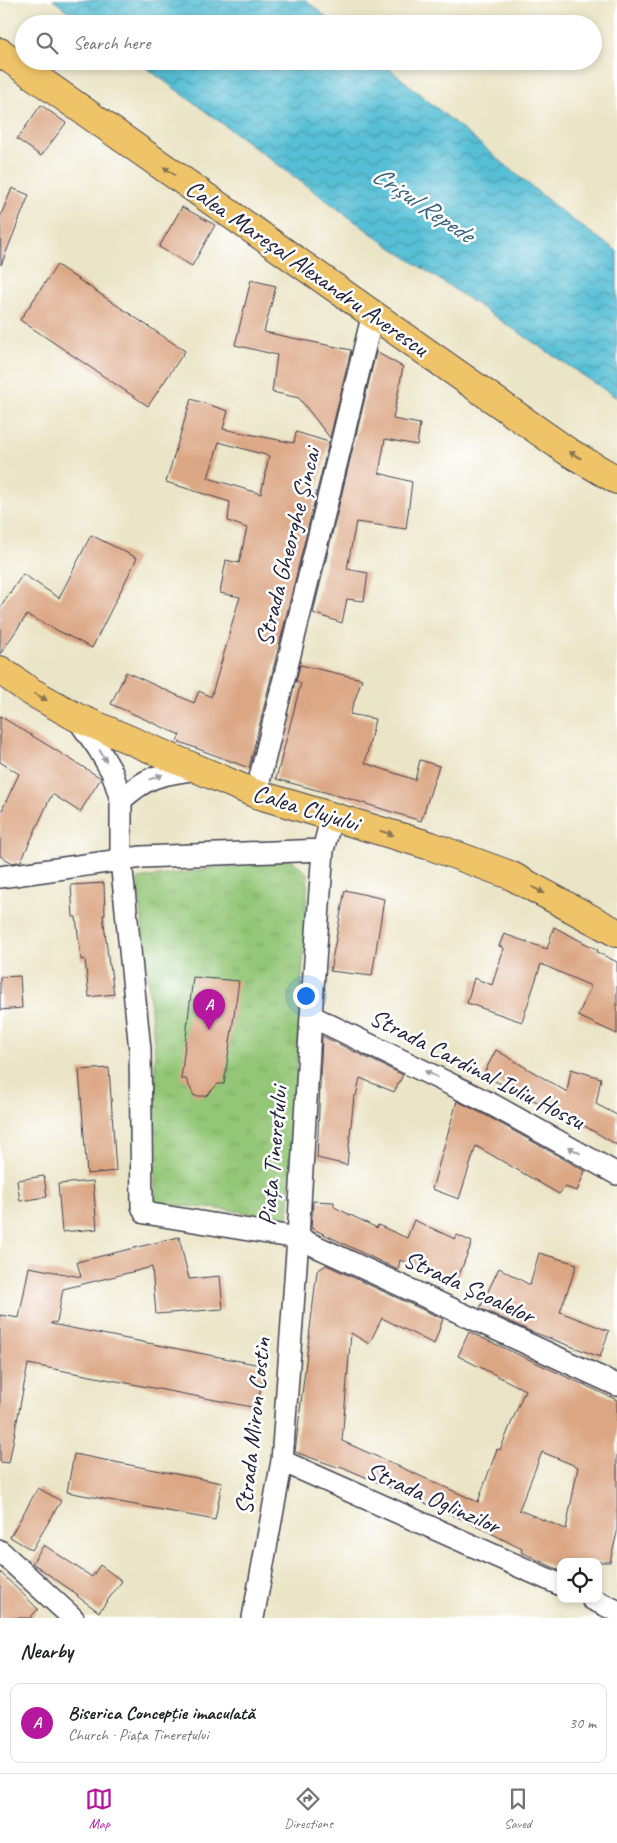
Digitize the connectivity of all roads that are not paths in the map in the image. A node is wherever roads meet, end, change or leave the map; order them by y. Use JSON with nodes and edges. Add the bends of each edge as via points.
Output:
{"nodes":[{"id":1,"x":0,"y":52,"type":"edge"},
{"id":2,"x":15,"y":62,"type":"edge"},
{"id":3,"x":26,"y":70,"type":"edge"},
{"id":4,"x":373,"y":313,"type":"junction"},
{"id":5,"x":617,"y":480,"type":"edge"},
{"id":6,"x":0,"y":670,"type":"edge"},
{"id":7,"x":76,"y":718,"type":"junction"},
{"id":8,"x":198,"y":769,"type":"junction"},
{"id":9,"x":256,"y":794,"type":"junction"},
{"id":10,"x":120,"y":800,"type":"junction"},
{"id":11,"x":332,"y":816,"type":"junction"},
{"id":12,"x":323,"y":850,"type":"junction"},
{"id":13,"x":121,"y":860,"type":"junction"},
{"id":14,"x":0,"y":877,"type":"edge"},
{"id":15,"x":617,"y":933,"type":"edge"},
{"id":16,"x":310,"y":1016,"type":"junction"},
{"id":17,"x":617,"y":1174,"type":"edge"},
{"id":18,"x":298,"y":1238,"type":"junction"},
{"id":19,"x":617,"y":1385,"type":"edge"},
{"id":20,"x":282,"y":1461,"type":"junction"},
{"id":21,"x":0,"y":1551,"type":"edge"},
{"id":22,"x":557,"y":1583,"type":"edge"},
{"id":23,"x":600,"y":1603,"type":"edge"},
{"id":24,"x":617,"y":1611,"type":"edge"},
{"id":25,"x":73,"y":1618,"type":"edge"},
{"id":26,"x":252,"y":1618,"type":"edge"},
{"id":27,"x":615,"y":1618,"type":"edge"}],
"edges":[{"from":2,"to":1,"type":"main road","name":"Calea Mareșal Alexandru Averescu","one_way":true},
{"from":4,"to":3,"type":"main road","name":"Calea Mareșal Alexandru Averescu","one_way":true},
{"from":5,"to":4,"type":"main road","name":"Calea Mareșal Alexandru Averescu","one_way":true,"via":[[567,451]]},
{"from":4,"to":9,"type":"street","name":"Strada Gheorghe Șincai"},
{"from":6,"to":7,"type":"main road","name":"Calea Clujului","one_way":true},
{"from":7,"to":8,"type":"main road","name":"Calea Clujului"},
{"from":7,"to":10,"type":"street","name":"Piața Tineretului","one_way":true,"via":[[112,772]]},
{"from":8,"to":9,"type":"main road","name":"Calea Clujului"},
{"from":10,"to":8,"type":"street","one_way":true,"via":[[138,785],[158,775]]},
{"from":9,"to":11,"type":"main road","name":"Calea Clujului"},
{"from":10,"to":13,"type":"street","name":"Piața Tineretului"},
{"from":11,"to":12,"type":"street","name":"Piața Tineretului"},
{"from":11,"to":15,"type":"main road","name":"Calea Clujului","one_way":true,"via":[[510,875]]},
{"from":12,"to":13,"type":"street"},
{"from":12,"to":16,"type":"street","name":"Piața Tineretului"},
{"from":13,"to":14,"type":"street"},
{"from":13,"to":18,"type":"street","name":"Piața Tineretului","via":[[140,1050],[142,1206],[145,1212]]},
{"from":17,"to":16,"type":"street","name":"Strada Cardinal Iuliu Hossu","one_way":true,"via":[[493,1105]]},
{"from":16,"to":18,"type":"street","name":"Piața Tineretului"},
{"from":18,"to":19,"type":"street","name":"Strada Școalelor"},
{"from":18,"to":20,"type":"street","name":"Strada Miron Costin"},
{"from":20,"to":22,"type":"street","name":"Strada Oglinzilor"},
{"from":20,"to":26,"type":"street","name":"Strada Miron Costin"},
{"from":21,"to":25,"type":"street"},
{"from":23,"to":24,"type":"street"},
{"from":24,"to":27,"type":"street"}]}
